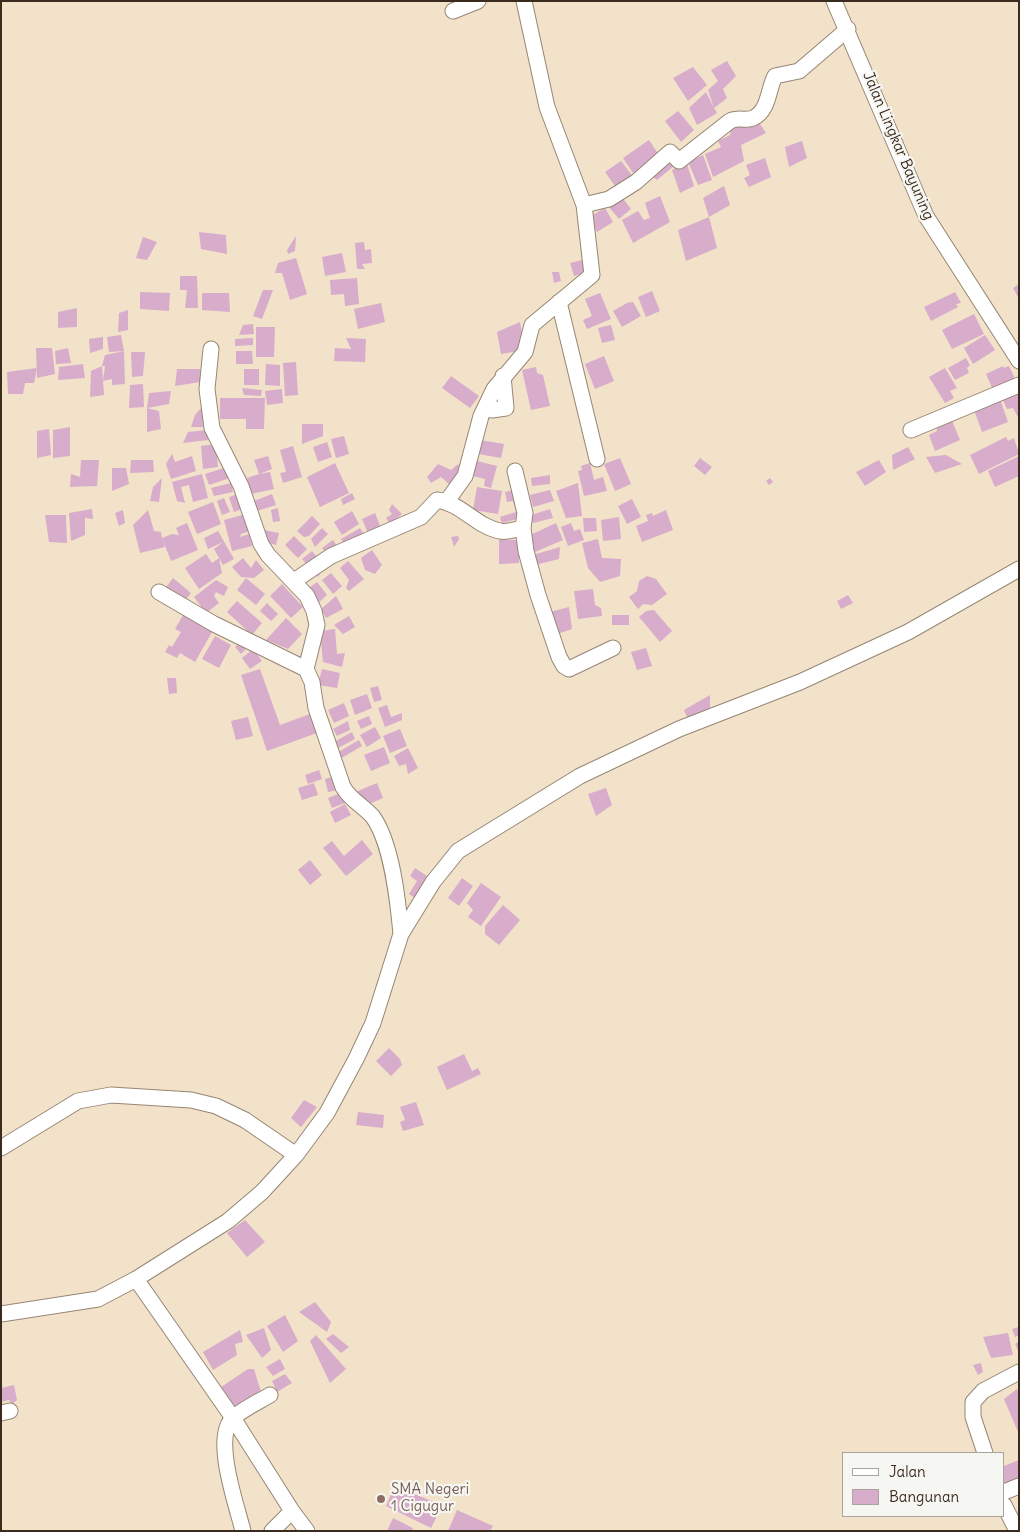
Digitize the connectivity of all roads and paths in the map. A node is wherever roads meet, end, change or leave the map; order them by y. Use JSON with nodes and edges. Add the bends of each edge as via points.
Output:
{"nodes":[{"id":1,"x":478,"y":1,"type":"edge"},
{"id":2,"x":524,"y":1,"type":"edge"},
{"id":3,"x":834,"y":1,"type":"edge"},
{"id":4,"x":453,"y":11,"type":"dead end"},
{"id":5,"x":848,"y":29,"type":"junction"},
{"id":6,"x":584,"y":205,"type":"junction"},
{"id":7,"x":559,"y":302,"type":"junction"},
{"id":8,"x":211,"y":349,"type":"dead end"},
{"id":9,"x":1019,"y":361,"type":"edge"},
{"id":10,"x":503,"y":376,"type":"junction"},
{"id":11,"x":1019,"y":384,"type":"edge"},
{"id":12,"x":492,"y":410,"type":"dead end"},
{"id":13,"x":911,"y":430,"type":"dead end"},
{"id":14,"x":597,"y":459,"type":"dead end"},
{"id":15,"x":515,"y":471,"type":"dead end"},
{"id":16,"x":447,"y":501,"type":"junction"},
{"id":17,"x":523,"y":528,"type":"junction"},
{"id":18,"x":1019,"y":569,"type":"edge"},
{"id":19,"x":294,"y":581,"type":"junction"},
{"id":20,"x":159,"y":592,"type":"dead end"},
{"id":21,"x":613,"y":648,"type":"dead end"},
{"id":22,"x":306,"y":669,"type":"junction"},
{"id":23,"x":401,"y":934,"type":"junction"},
{"id":24,"x":1,"y":1148,"type":"edge"},
{"id":25,"x":296,"y":1155,"type":"junction"},
{"id":26,"x":136,"y":1279,"type":"junction"},
{"id":27,"x":1,"y":1314,"type":"edge"},
{"id":28,"x":1018,"y":1373,"type":"edge"},
{"id":29,"x":270,"y":1395,"type":"dead end"},
{"id":30,"x":233,"y":1418,"type":"junction"},
{"id":31,"x":985,"y":1452,"type":"edge"},
{"id":32,"x":1019,"y":1486,"type":"edge"},
{"id":33,"x":1005,"y":1492,"type":"edge"},
{"id":34,"x":1005,"y":1507,"type":"edge"},
{"id":35,"x":292,"y":1512,"type":"junction"},
{"id":36,"x":243,"y":1531,"type":"edge"},
{"id":37,"x":272,"y":1531,"type":"edge"},
{"id":38,"x":307,"y":1531,"type":"edge"},
{"id":39,"x":1017,"y":1531,"type":"edge"}],
"edges":[{"from":1,"to":4,"type":"street"},
{"from":2,"to":6,"type":"street","via":[[547,107]]},
{"from":3,"to":5,"type":"street","name":"Jalan Lingkar Bayuning"},
{"from":5,"to":6,"type":"street","via":[[799,71],[775,76],[770,94],[756,116],[730,121],[679,161],[670,152],[636,182],[609,199]]},
{"from":5,"to":9,"type":"street","name":"Jalan Lingkar Bayuning","via":[[926,216]]},
{"from":6,"to":7,"type":"street","via":[[592,275]]},
{"from":7,"to":10,"type":"street","via":[[532,325],[525,352]]},
{"from":7,"to":14,"type":"street"},
{"from":8,"to":19,"type":"street","via":[[207,389],[212,428],[241,486],[261,544]]},
{"from":10,"to":12,"type":"street","via":[[506,408]]},
{"from":10,"to":16,"type":"street","via":[[481,416],[465,476]]},
{"from":11,"to":13,"type":"street"},
{"from":15,"to":17,"type":"street","via":[[525,513]]},
{"from":16,"to":17,"type":"street","via":[[500,532]]},
{"from":16,"to":19,"type":"street","via":[[437,500],[421,517],[331,556]]},
{"from":17,"to":21,"type":"street","via":[[538,595],[564,666],[569,669],[575,667]]},
{"from":18,"to":23,"type":"street","via":[[908,632],[800,682],[679,729],[580,776],[458,850],[433,882]]},
{"from":19,"to":22,"type":"street","via":[[307,596],[316,625]]},
{"from":20,"to":22,"type":"street","via":[[214,624]]},
{"from":22,"to":23,"type":"street","via":[[343,787],[379,827],[392,872]]},
{"from":23,"to":25,"type":"street","via":[[373,1023],[356,1059],[326,1113]]},
{"from":24,"to":25,"type":"street","via":[[78,1102],[111,1095],[211,1104],[245,1120]]},
{"from":25,"to":26,"type":"street","via":[[262,1192],[228,1221]]},
{"from":26,"to":27,"type":"street","via":[[98,1300]]},
{"from":26,"to":30,"type":"street"},
{"from":28,"to":31,"type":"street","via":[[983,1391],[973,1402],[973,1417]]},
{"from":29,"to":30,"type":"street"},
{"from":30,"to":35,"type":"street"},
{"from":30,"to":36,"type":"street","via":[[225,1442],[232,1490]]},
{"from":32,"to":33,"type":"street"},
{"from":34,"to":39,"type":"street"},
{"from":35,"to":37,"type":"street"},
{"from":35,"to":38,"type":"street"}]}
